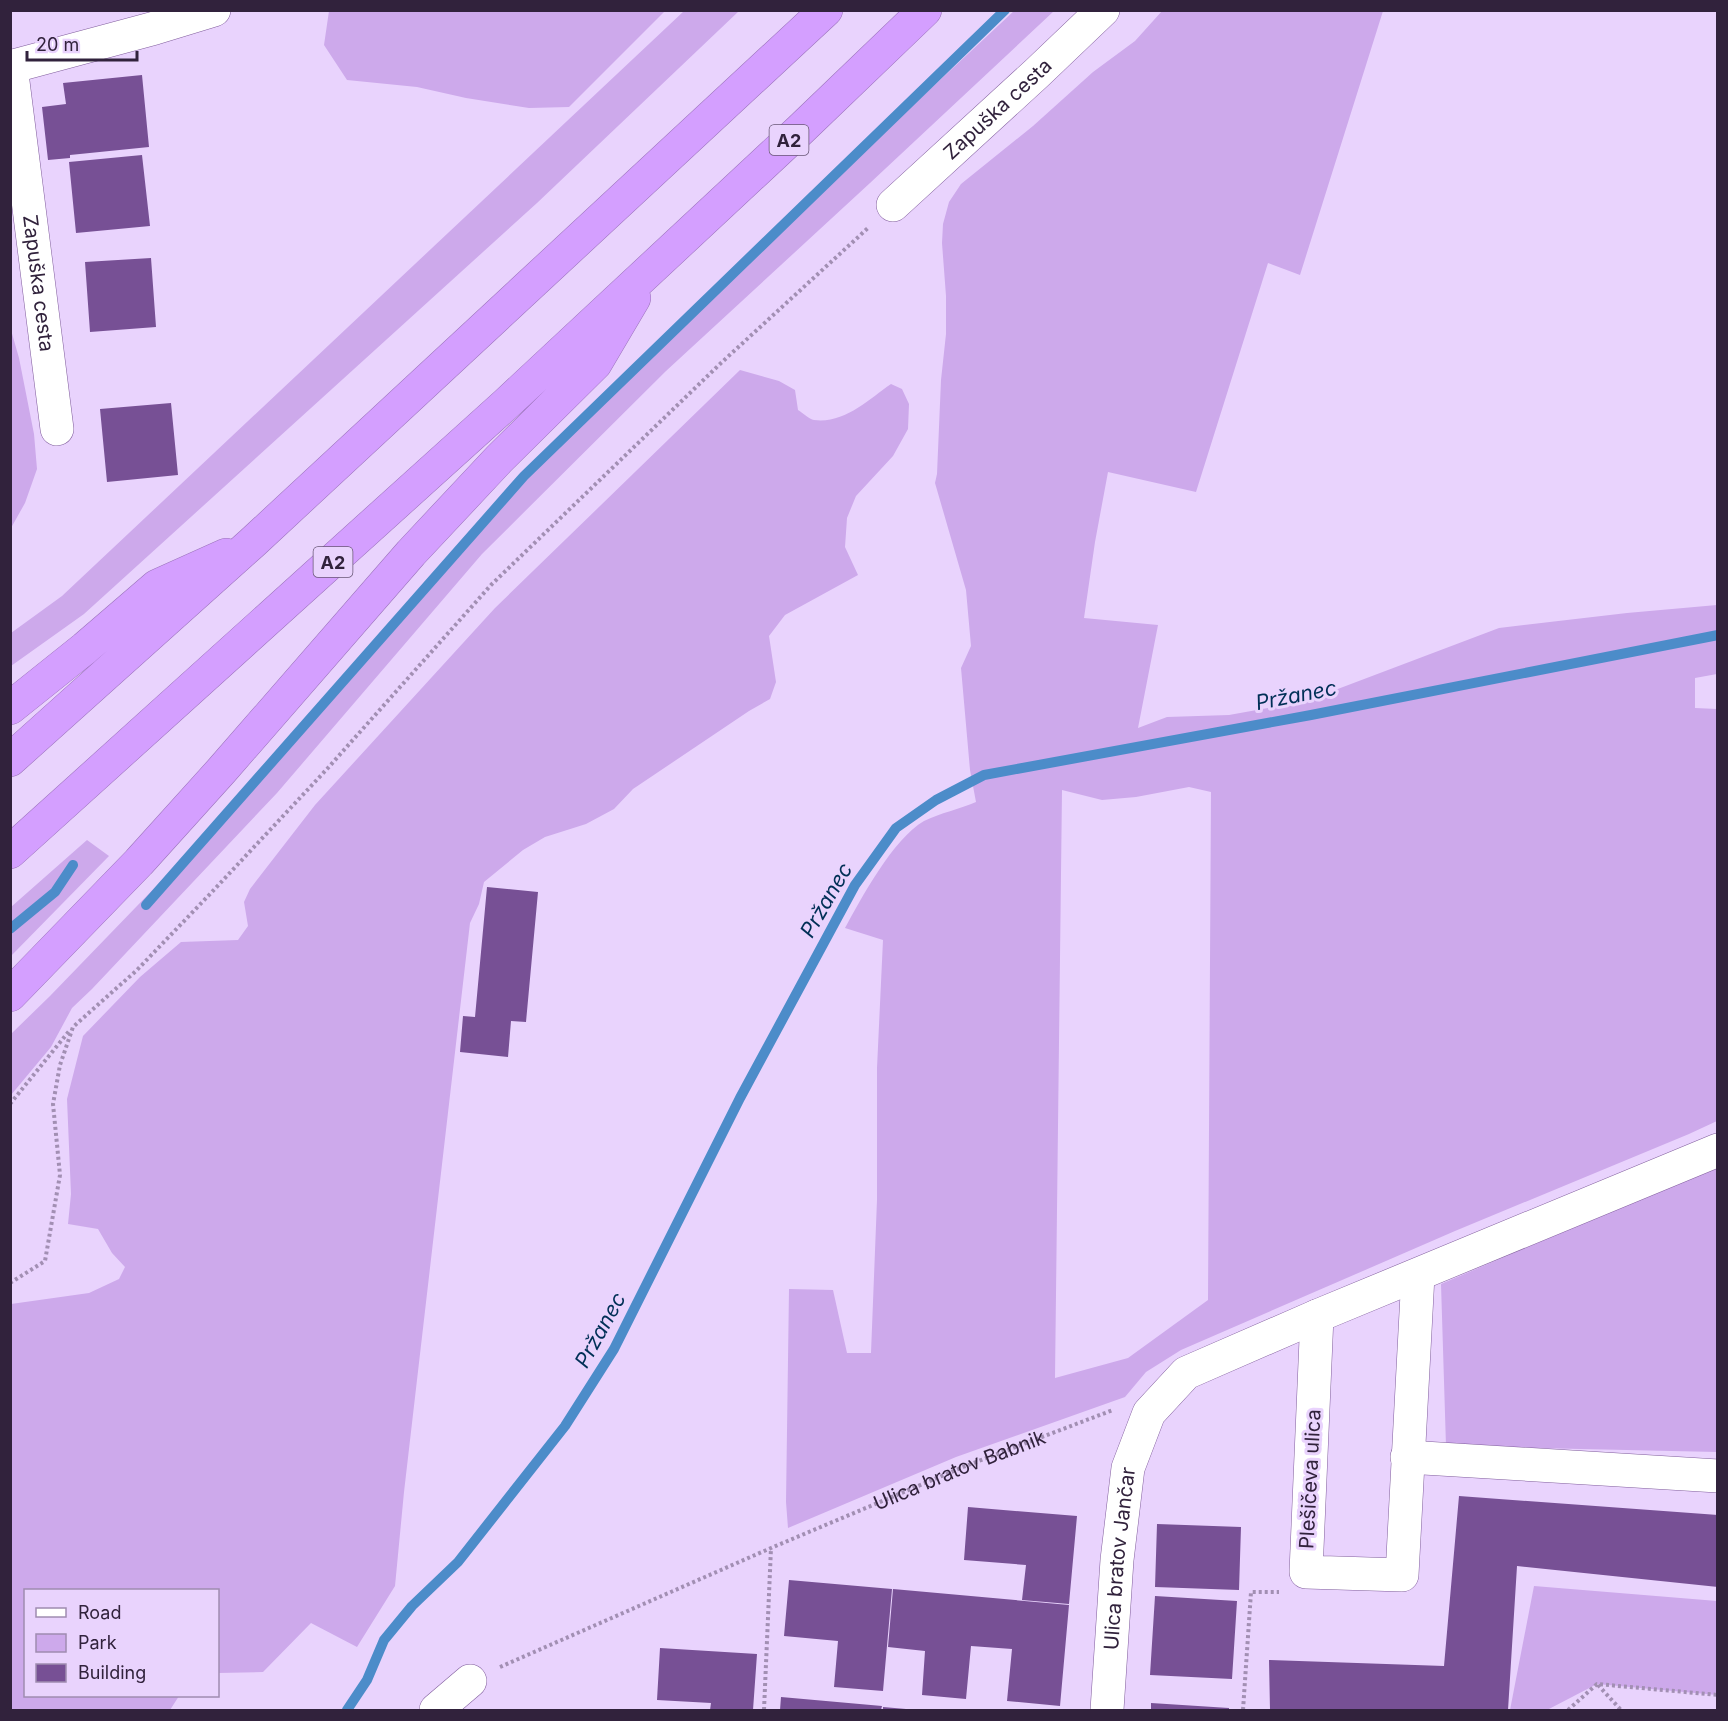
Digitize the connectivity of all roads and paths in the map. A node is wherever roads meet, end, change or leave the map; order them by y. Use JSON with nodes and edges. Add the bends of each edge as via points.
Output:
{"nodes":[{"id":1,"x":214,"y":10,"type":"edge"},
{"id":2,"x":826,"y":10,"type":"edge"},
{"id":3,"x":924,"y":10,"type":"edge"},
{"id":4,"x":1103,"y":10,"type":"edge"},
{"id":5,"x":11,"y":67,"type":"edge"},
{"id":6,"x":893,"y":205,"type":"joint"},
{"id":7,"x":652,"y":267,"type":"junction"},
{"id":8,"x":57,"y":429,"type":"dead end"},
{"id":9,"x":252,"y":543,"type":"junction"},
{"id":10,"x":10,"y":708,"type":"edge"},
{"id":11,"x":10,"y":760,"type":"edge"},
{"id":12,"x":10,"y":852,"type":"edge"},
{"id":13,"x":10,"y":995,"type":"edge"},
{"id":14,"x":73,"y":1027,"type":"junction"},
{"id":15,"x":10,"y":1104,"type":"edge"},
{"id":16,"x":1718,"y":1150,"type":"edge"},
{"id":17,"x":1418,"y":1275,"type":"junction"},
{"id":18,"x":10,"y":1282,"type":"edge"},
{"id":19,"x":1317,"y":1316,"type":"junction"},
{"id":20,"x":1149,"y":1413,"type":"junction"},
{"id":21,"x":1407,"y":1457,"type":"junction"},
{"id":22,"x":1718,"y":1476,"type":"edge"},
{"id":23,"x":771,"y":1548,"type":"junction"},
{"id":24,"x":1306,"y":1572,"type":"junction"},
{"id":25,"x":470,"y":1681,"type":"joint"},
{"id":26,"x":1597,"y":1684,"type":"junction"},
{"id":27,"x":1718,"y":1695,"type":"edge"},
{"id":28,"x":436,"y":1710,"type":"edge"},
{"id":29,"x":764,"y":1710,"type":"edge"},
{"id":30,"x":1107,"y":1710,"type":"edge"},
{"id":31,"x":1243,"y":1710,"type":"edge"},
{"id":32,"x":1568,"y":1710,"type":"edge"},
{"id":33,"x":1621,"y":1710,"type":"edge"}],
"edges":[{"from":1,"to":5,"type":"street","name":"Zapuška cesta"},
{"from":2,"to":9,"type":"highway"},
{"from":3,"to":7,"type":"highway","number":"A2"},
{"from":4,"to":6,"type":"street","name":"Zapuška cesta"},
{"from":5,"to":8,"type":"street","name":"Zapuška cesta"},
{"from":6,"to":14,"type":"path","via":[[721,363],[491,585],[211,893],[137,970]]},
{"from":7,"to":12,"type":"highway","number":"A2"},
{"from":7,"to":13,"type":"highway","via":[[595,364],[411,553],[222,770]]},
{"from":9,"to":10,"type":"highway","via":[[157,586]]},
{"from":9,"to":11,"type":"highway"},
{"from":14,"to":15,"type":"path"},
{"from":14,"to":18,"type":"path","via":[[60,1065],[53,1104],[60,1175],[45,1261]]},
{"from":16,"to":17,"type":"street"},
{"from":17,"to":19,"type":"street"},
{"from":17,"to":21,"type":"street","name":"Plešičeva ulica"},
{"from":19,"to":20,"type":"street","via":[[1186,1373]]},
{"from":19,"to":24,"type":"street","name":"Plešičeva ulica"},
{"from":20,"to":23,"type":"path","name":"Ulica bratov Babnik","via":[[1118,1408],[963,1467]]},
{"from":20,"to":30,"type":"street","name":"Ulica bratov Jančar","via":[[1128,1468],[1117,1560]]},
{"from":21,"to":22,"type":"street"},
{"from":21,"to":24,"type":"street","name":"Plešičeva ulica","via":[[1402,1575]]},
{"from":23,"to":25,"type":"path","name":"Ulica bratov Babnik"},
{"from":23,"to":29,"type":"path"},
{"from":24,"to":31,"type":"path","via":[[1306,1593],[1251,1592]]},
{"from":25,"to":28,"type":"street"},
{"from":26,"to":27,"type":"path"},
{"from":26,"to":32,"type":"path"},
{"from":26,"to":33,"type":"path"}]}
